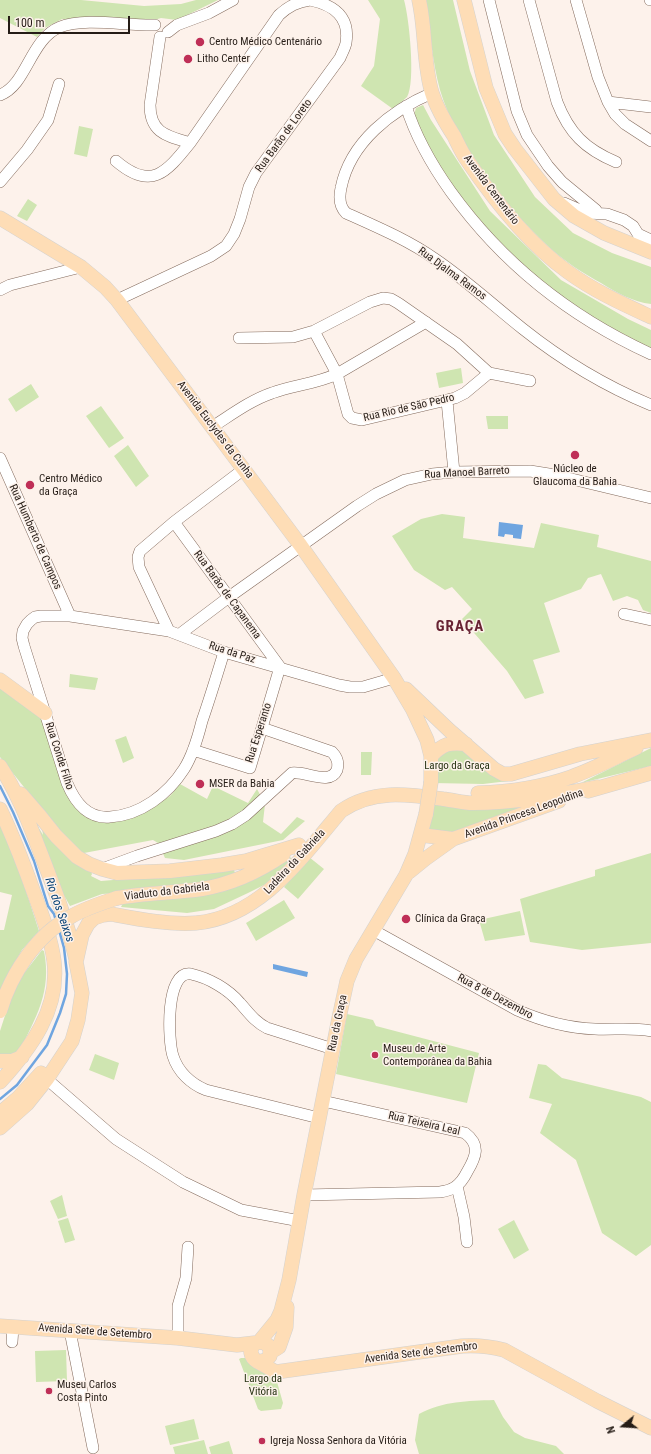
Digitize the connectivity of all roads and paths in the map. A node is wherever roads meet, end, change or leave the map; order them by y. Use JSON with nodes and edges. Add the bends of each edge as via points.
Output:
{"nodes":[{"id":1,"x":233,"y":0,"type":"edge"},
{"id":2,"x":310,"y":0,"type":"edge"},
{"id":3,"x":419,"y":0,"type":"edge"},
{"id":4,"x":464,"y":0,"type":"edge"},
{"id":5,"x":489,"y":0,"type":"edge"},
{"id":6,"x":529,"y":0,"type":"edge"},
{"id":7,"x":576,"y":0,"type":"edge"},
{"id":8,"x":160,"y":30,"type":"junction"},
{"id":9,"x":59,"y":84,"type":"dead end"},
{"id":10,"x":432,"y":93,"type":"junction"},
{"id":11,"x":0,"y":95,"type":"edge"},
{"id":12,"x":608,"y":102,"type":"junction"},
{"id":13,"x":406,"y":106,"type":"junction"},
{"id":14,"x":651,"y":107,"type":"edge"},
{"id":15,"x":651,"y":141,"type":"edge"},
{"id":16,"x":190,"y":143,"type":"junction"},
{"id":17,"x":116,"y":161,"type":"dead end"},
{"id":18,"x":616,"y":162,"type":"dead end"},
{"id":19,"x":0,"y":182,"type":"edge"},
{"id":20,"x":554,"y":199,"type":"junction"},
{"id":21,"x":598,"y":213,"type":"junction"},
{"id":22,"x":0,"y":218,"type":"edge"},
{"id":23,"x":651,"y":240,"type":"edge"},
{"id":24,"x":651,"y":252,"type":"edge"},
{"id":25,"x":81,"y":267,"type":"junction"},
{"id":26,"x":0,"y":290,"type":"edge"},
{"id":27,"x":117,"y":300,"type":"junction"},
{"id":28,"x":632,"y":308,"type":"junction"},
{"id":29,"x":651,"y":313,"type":"edge"},
{"id":30,"x":651,"y":317,"type":"edge"},
{"id":31,"x":426,"y":322,"type":"junction"},
{"id":32,"x":314,"y":331,"type":"junction"},
{"id":33,"x":239,"y":338,"type":"dead end"},
{"id":34,"x":651,"y":354,"type":"edge"},
{"id":35,"x":489,"y":373,"type":"junction"},
{"id":36,"x":337,"y":374,"type":"junction"},
{"id":37,"x":530,"y":381,"type":"dead end"},
{"id":38,"x":447,"y":400,"type":"junction"},
{"id":39,"x":651,"y":405,"type":"edge"},
{"id":40,"x":212,"y":427,"type":"junction"},
{"id":41,"x":0,"y":458,"type":"edge"},
{"id":42,"x":244,"y":469,"type":"junction"},
{"id":43,"x":454,"y":472,"type":"junction"},
{"id":44,"x":651,"y":498,"type":"edge"},
{"id":45,"x":174,"y":522,"type":"junction"},
{"id":46,"x":301,"y":546,"type":"junction"},
{"id":47,"x":229,"y":597,"type":"junction"},
{"id":48,"x":624,"y":614,"type":"dead end"},
{"id":49,"x":70,"y":616,"type":"junction"},
{"id":50,"x":651,"y":620,"type":"edge"},
{"id":51,"x":174,"y":633,"type":"junction"},
{"id":52,"x":224,"y":652,"type":"junction"},
{"id":53,"x":280,"y":667,"type":"junction"},
{"id":54,"x":394,"y":678,"type":"junction"},
{"id":55,"x":0,"y":680,"type":"edge"},
{"id":56,"x":39,"y":693,"type":"junction"},
{"id":57,"x":26,"y":699,"type":"junction"},
{"id":58,"x":45,"y":713,"type":"junction"},
{"id":59,"x":262,"y":728,"type":"junction"},
{"id":60,"x":651,"y":741,"type":"edge"},
{"id":61,"x":466,"y":744,"type":"junction"},
{"id":62,"x":193,"y":750,"type":"junction"},
{"id":63,"x":431,"y":756,"type":"junction"},
{"id":64,"x":0,"y":766,"type":"edge"},
{"id":65,"x":651,"y":773,"type":"edge"},
{"id":66,"x":8,"y":779,"type":"junction"},
{"id":67,"x":597,"y":787,"type":"junction"},
{"id":68,"x":444,"y":799,"type":"junction"},
{"id":69,"x":0,"y":809,"type":"edge"},
{"id":70,"x":341,"y":811,"type":"junction"},
{"id":71,"x":421,"y":835,"type":"junction"},
{"id":72,"x":453,"y":839,"type":"junction"},
{"id":73,"x":299,"y":845,"type":"junction"},
{"id":74,"x":102,"y":869,"type":"junction"},
{"id":75,"x":406,"y":875,"type":"junction"},
{"id":76,"x":373,"y":930,"type":"junction"},
{"id":77,"x":76,"y":962,"type":"junction"},
{"id":78,"x":0,"y":1011,"type":"edge"},
{"id":79,"x":651,"y":1030,"type":"edge"},
{"id":80,"x":333,"y":1049,"type":"junction"},
{"id":81,"x":23,"y":1056,"type":"junction"},
{"id":82,"x":0,"y":1061,"type":"edge"},
{"id":83,"x":44,"y":1076,"type":"junction"},
{"id":84,"x":0,"y":1082,"type":"edge"},
{"id":85,"x":323,"y":1101,"type":"junction"},
{"id":86,"x":0,"y":1113,"type":"edge"},
{"id":87,"x":319,"y":1118,"type":"junction"},
{"id":88,"x":0,"y":1128,"type":"edge"},
{"id":89,"x":457,"y":1186,"type":"junction"},
{"id":90,"x":304,"y":1195,"type":"junction"},
{"id":91,"x":300,"y":1221,"type":"junction"},
{"id":92,"x":467,"y":1242,"type":"dead end"},
{"id":93,"x":188,"y":1247,"type":"dead end"},
{"id":94,"x":289,"y":1280,"type":"junction"},
{"id":95,"x":7,"y":1327,"type":"edge"},
{"id":96,"x":70,"y":1330,"type":"junction"},
{"id":97,"x":178,"y":1338,"type":"junction"},
{"id":98,"x":12,"y":1342,"type":"dead end"},
{"id":99,"x":258,"y":1342,"type":"junction"},
{"id":100,"x":237,"y":1345,"type":"junction"},
{"id":101,"x":263,"y":1357,"type":"junction"},
{"id":102,"x":651,"y":1428,"type":"edge"},
{"id":103,"x":93,"y":1448,"type":"dead end"}],
"edges":[{"from":1,"to":8,"type":"street","via":[[209,13]]},
{"from":2,"to":16,"type":"street","name":"Rua Barão de Loreto","via":[[288,6],[279,15]]},
{"from":2,"to":27,"type":"street","name":"Rua Barão de Loreto","via":[[333,8],[342,18],[346,30],[346,44],[340,58],[256,173],[234,234],[226,246],[211,256]]},
{"from":3,"to":10,"type":"main road","name":"Avenida Centenário"},
{"from":4,"to":20,"type":"main road","via":[[482,74],[505,134]]},
{"from":5,"to":21,"type":"street","via":[[517,111],[527,135],[562,182]]},
{"from":6,"to":18,"type":"street","via":[[562,115],[590,149]]},
{"from":7,"to":12,"type":"street","via":[[598,77]]},
{"from":8,"to":11,"type":"street","via":[[98,22],[60,27],[49,32],[38,45],[15,84]]},
{"from":8,"to":16,"type":"street","via":[[150,116],[154,124],[167,136]]},
{"from":9,"to":19,"type":"street","via":[[48,120]]},
{"from":10,"to":13,"type":"street","name":"Rua Djalma Ramos"},
{"from":10,"to":28,"type":"main road","name":"Avenida Centenário","via":[[440,115],[466,159],[518,226],[568,272],[598,292]]},
{"from":12,"to":14,"type":"street"},
{"from":12,"to":15,"type":"street","via":[[625,124]]},
{"from":13,"to":34,"type":"street","via":[[416,136],[444,182],[504,256],[590,322]]},
{"from":13,"to":39,"type":"street","name":"Rua Djalma Ramos","via":[[375,130],[355,154],[342,183],[342,209],[428,254],[462,278],[524,330],[583,371]]},
{"from":16,"to":17,"type":"street","name":"Rua Barão de Loreto","via":[[168,169],[157,175],[145,177],[133,174]]},
{"from":20,"to":21,"type":"street","via":[[587,213]]},
{"from":20,"to":24,"type":"main road","via":[[574,216],[604,234]]},
{"from":21,"to":23,"type":"street","via":[[624,220],[633,226],[638,234]]},
{"from":22,"to":25,"type":"main road","name":"Avenida Euclydes da Cunha"},
{"from":25,"to":26,"type":"street","via":[[10,285]]},
{"from":25,"to":27,"type":"main road","name":"Avenida Euclydes da Cunha"},
{"from":27,"to":40,"type":"main road","name":"Avenida Euclydes da Cunha"},
{"from":28,"to":29,"type":"main road"},
{"from":28,"to":30,"type":"main road","name":"Avenida Centenário"},
{"from":31,"to":32,"type":"street","via":[[391,299],[383,298],[370,302]]},
{"from":31,"to":35,"type":"street","via":[[457,344]]},
{"from":31,"to":36,"type":"street"},
{"from":32,"to":33,"type":"street","via":[[294,337]]},
{"from":32,"to":36,"type":"street","name":"Rua Rio de São Pedro"},
{"from":35,"to":37,"type":"street"},
{"from":35,"to":38,"type":"street","name":"Rua Rio de São Pedro","via":[[465,393]]},
{"from":36,"to":38,"type":"street","name":"Rua Rio de São Pedro","via":[[348,414],[357,420]]},
{"from":36,"to":40,"type":"street","via":[[273,392]]},
{"from":38,"to":43,"type":"street"},
{"from":40,"to":42,"type":"main road","name":"Avenida Euclydes da Cunha"},
{"from":41,"to":49,"type":"street","name":"Rua Humberto de Campos"},
{"from":42,"to":45,"type":"street"},
{"from":42,"to":46,"type":"main road","name":"Avenida Euclydes da Cunha"},
{"from":43,"to":44,"type":"street","name":"Rua Manoel Barreto","via":[[530,471]]},
{"from":43,"to":46,"type":"street","name":"Rua Manoel Barreto","via":[[417,476],[392,486],[356,506]]},
{"from":45,"to":47,"type":"street","name":"Rua Barão de Capanema"},
{"from":45,"to":51,"type":"street","via":[[140,551],[138,557],[139,567]]},
{"from":46,"to":47,"type":"street","name":"Rua Manoel Barreto"},
{"from":46,"to":54,"type":"main road","name":"Avenida Euclydes da Cunha"},
{"from":47,"to":51,"type":"street","name":"Rua Manoel Barreto"},
{"from":47,"to":53,"type":"street","name":"Rua Barão de Capanema"},
{"from":48,"to":50,"type":"street"},
{"from":49,"to":51,"type":"street","name":"Rua da Paz"},
{"from":49,"to":56,"type":"street","name":"Rua Conde Filho","via":[[35,617],[24,631],[22,638]]},
{"from":51,"to":52,"type":"street","name":"Rua da Paz"},
{"from":52,"to":53,"type":"street","name":"Rua da Paz"},
{"from":52,"to":62,"type":"street","name":"Rua Conde Filho"},
{"from":53,"to":54,"type":"street","name":"Rua da Paz","via":[[350,687],[363,687]]},
{"from":53,"to":59,"type":"street","name":"Rua Esperanto"},
{"from":54,"to":61,"type":"main road"},
{"from":54,"to":63,"type":"main road","via":[[422,729]]},
{"from":55,"to":57,"type":"main road"},
{"from":56,"to":57,"type":"main road","via":[[36,699]]},
{"from":56,"to":58,"type":"street","name":"Rua Conde Filho"},
{"from":57,"to":58,"type":"main road"},
{"from":58,"to":62,"type":"street","name":"Rua Conde Filho","via":[[72,795],[78,804],[94,816],[116,817],[148,806],[173,783],[185,768]]},
{"from":59,"to":62,"type":"street","name":"Rua Esperanto","via":[[250,768]]},
{"from":59,"to":74,"type":"street","via":[[332,752],[338,764],[333,775],[322,778],[299,772],[292,773],[246,815],[232,824]]},
{"from":60,"to":61,"type":"main road","via":[[580,754],[511,774],[502,774],[494,769]]},
{"from":60,"to":68,"type":"main road","name":"Ladeira da Gabriela","via":[[590,769],[548,783],[495,792],[462,794]]},
{"from":61,"to":63,"type":"main road","via":[[447,744]]},
{"from":63,"to":71,"type":"main road","name":"Rua da Graça","bridge":true,"via":[[431,782]]},
{"from":64,"to":66,"type":"main road"},
{"from":65,"to":67,"type":"main road","name":"Avenida Princesa Leopoldina"},
{"from":66,"to":74,"type":"main road","via":[[65,846],[89,864]]},
{"from":66,"to":77,"type":"main road","via":[[21,804],[53,883]]},
{"from":67,"to":68,"type":"main road","name":"Ladeira da Gabriela","via":[[518,801],[472,803]]},
{"from":67,"to":72,"type":"main road","name":"Avenida Princesa Leopoldina"},
{"from":68,"to":70,"type":"main road","name":"Ladeira da Gabriela","via":[[401,794],[378,795],[358,801]]},
{"from":69,"to":81,"type":"main road","via":[[40,907],[54,961],[54,991],[50,1006],[36,1038]]},
{"from":70,"to":73,"type":"main road","name":"Viaduto da Gabriela"},
{"from":70,"to":77,"type":"main road","name":"Ladeira da Gabriela","via":[[284,877],[264,895],[245,907],[229,915],[195,923],[103,915],[94,918],[88,924],[82,935]]},
{"from":71,"to":72,"type":"main road"},
{"from":71,"to":75,"type":"main road","name":"Rua da Graça"},
{"from":72,"to":75,"type":"main road","name":"Avenida Princesa Leopoldina"},
{"from":73,"to":74,"type":"main road","via":[[246,861],[200,868],[132,873]]},
{"from":73,"to":78,"type":"main road","name":"Viaduto da Gabriela","bridge":true,"via":[[246,877],[225,884],[202,889],[117,898],[70,917],[58,924],[22,963],[12,979]]},
{"from":75,"to":76,"type":"main road","name":"Rua da Graça"},
{"from":76,"to":79,"type":"street","name":"Rua 8 de Dezembro","via":[[516,1010],[535,1018],[580,1028]]},
{"from":76,"to":80,"type":"main road","name":"Rua da Graça","via":[[347,981]]},
{"from":77,"to":83,"type":"main road","via":[[77,981],[69,1025]]},
{"from":77,"to":83,"type":"main road","via":[[82,993],[78,1020],[72,1041]]},
{"from":80,"to":85,"type":"main road","name":"Rua da Graça"},
{"from":80,"to":87,"type":"street","via":[[259,1024],[230,992],[209,980],[186,974],[175,985],[170,1011],[170,1045],[173,1057],[186,1077],[196,1086],[206,1090]]},
{"from":81,"to":82,"type":"main road","via":[[12,1061]]},
{"from":81,"to":84,"type":"main road"},
{"from":83,"to":86,"type":"main road"},
{"from":83,"to":88,"type":"main road","via":[[26,1104]]},
{"from":83,"to":91,"type":"street","via":[[116,1139],[184,1182],[241,1210]]},
{"from":85,"to":87,"type":"main road","name":"Rua da Graça"},
{"from":85,"to":89,"type":"street","name":"Rua Teixeira Leal","via":[[465,1133],[472,1138],[475,1145],[474,1161]]},
{"from":87,"to":90,"type":"main road","name":"Rua da Graça"},
{"from":89,"to":90,"type":"street","via":[[440,1192]]},
{"from":89,"to":92,"type":"street"},
{"from":90,"to":91,"type":"main road","name":"Rua da Graça"},
{"from":91,"to":94,"type":"main road","name":"Rua da Graça"},
{"from":93,"to":97,"type":"street","via":[[186,1278],[178,1306]]},
{"from":94,"to":99,"type":"main road","name":"Rua da Graça","via":[[277,1320]]},
{"from":94,"to":101,"type":"main road","name":"Rua da Graça","via":[[286,1327],[279,1347]]},
{"from":95,"to":96,"type":"main road","name":"Avenida Sete de Setembro"},
{"from":95,"to":98,"type":"street"},
{"from":96,"to":97,"type":"main road","name":"Avenida Sete de Setembro"},
{"from":96,"to":103,"type":"street"},
{"from":97,"to":100,"type":"main road","name":"Avenida Sete de Setembro"},
{"from":99,"to":100,"type":"main road","name":"Avenida Sete de Setembro"},
{"from":99,"to":101,"type":"main road","via":[[253,1345],[251,1351]]},
{"from":100,"to":101,"type":"main road","name":"Avenida Sete de Setembro"},
{"from":101,"to":102,"type":"main road","name":"Avenida Sete de Setembro","via":[[276,1372],[462,1346],[491,1346],[504,1350]]}]}
